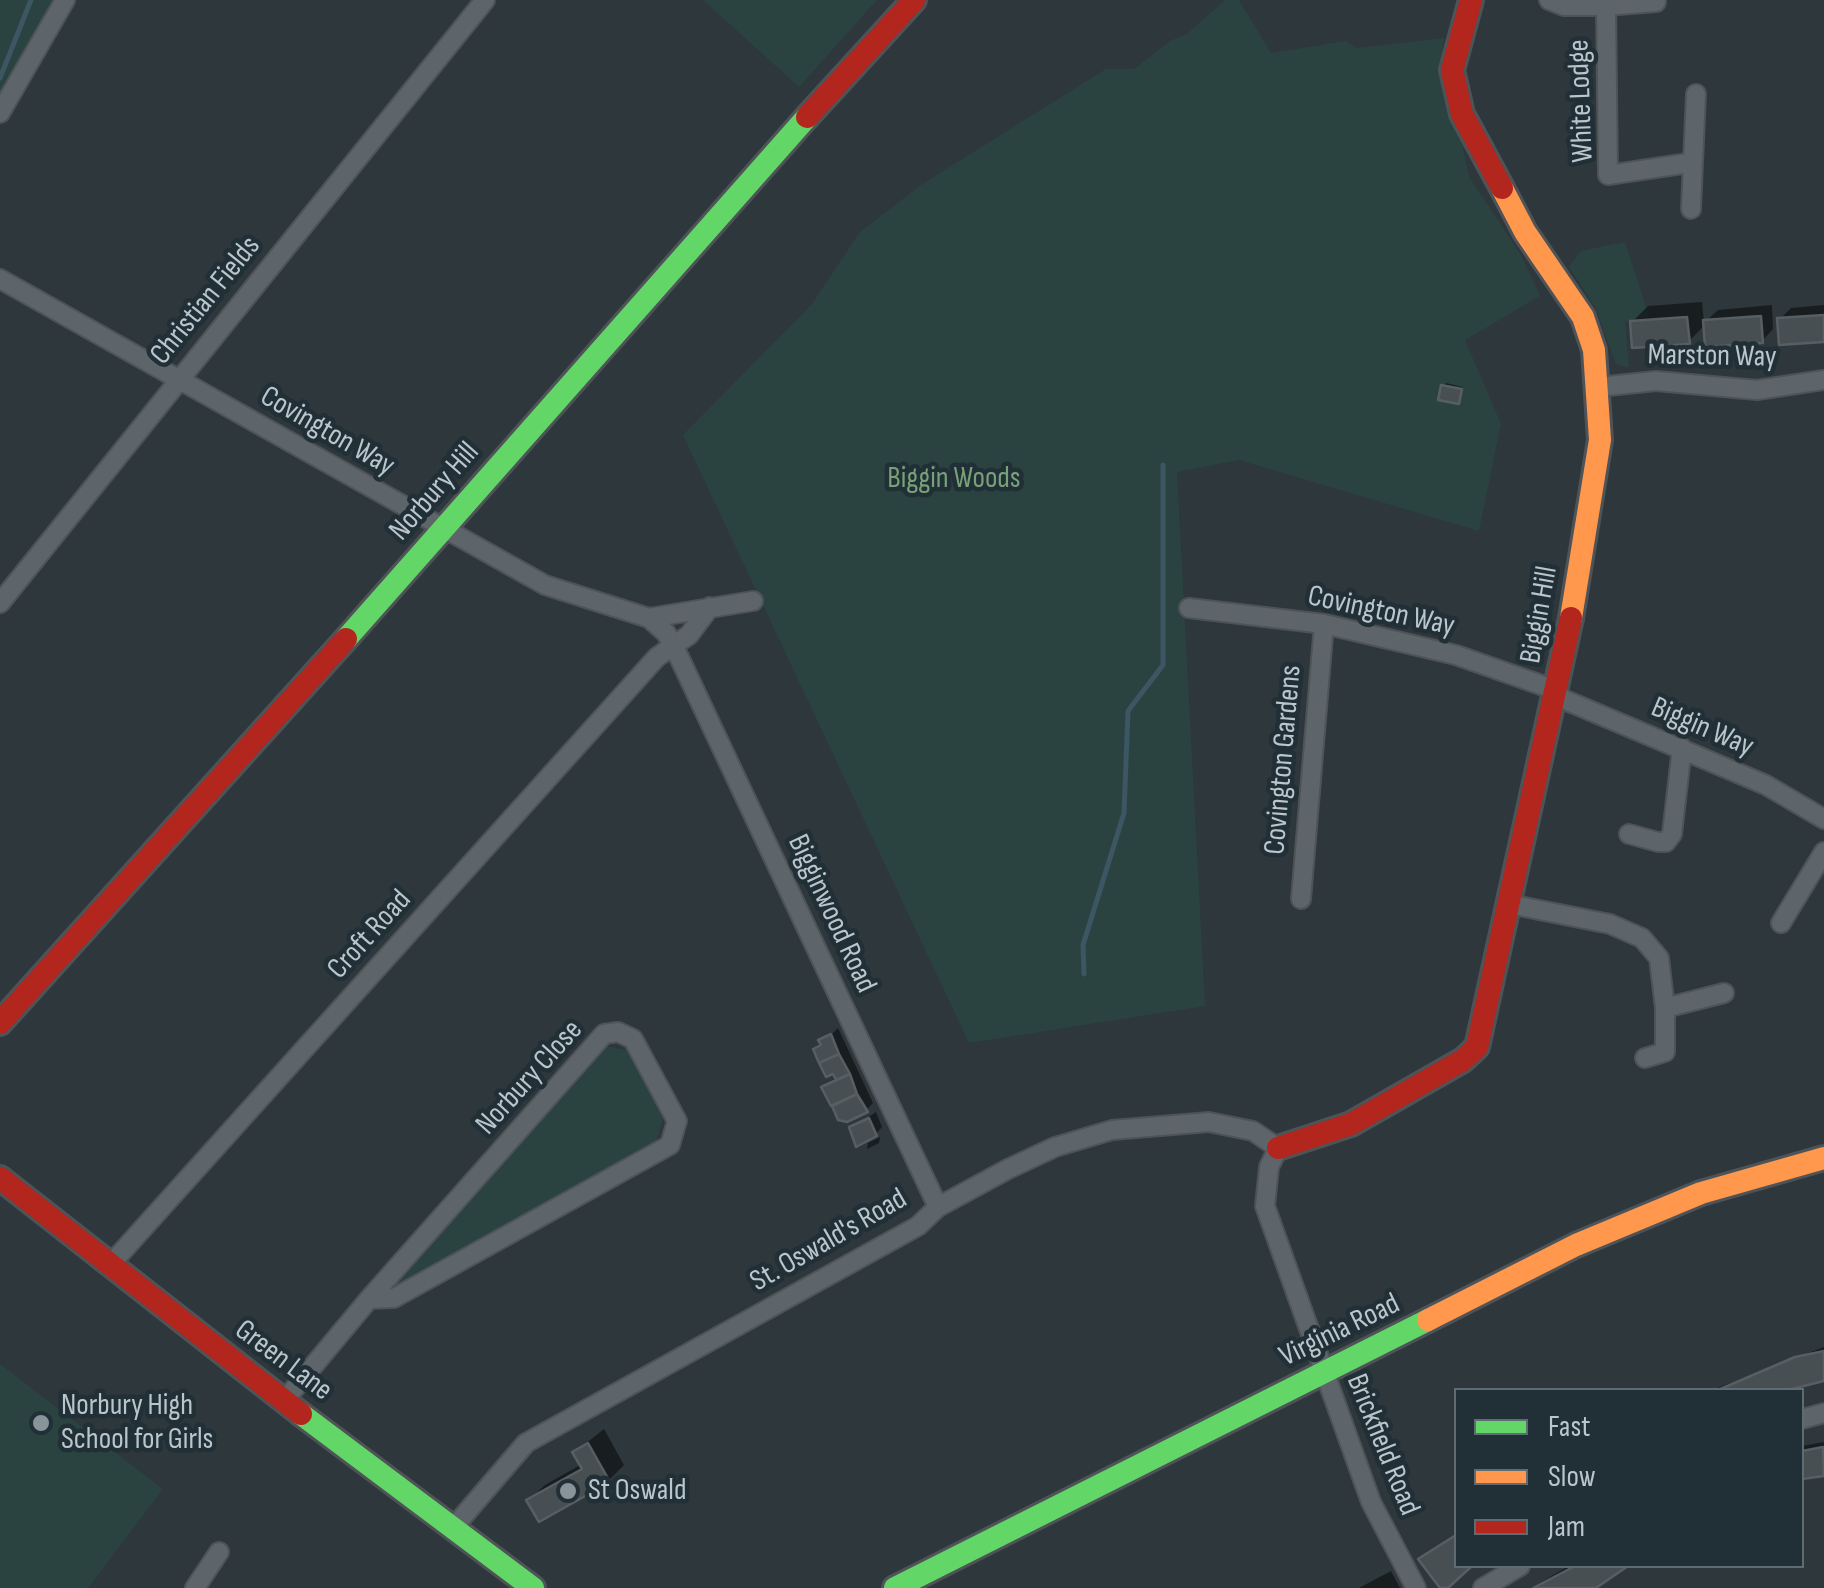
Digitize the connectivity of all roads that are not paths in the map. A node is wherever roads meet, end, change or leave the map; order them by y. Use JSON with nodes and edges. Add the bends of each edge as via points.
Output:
{"nodes":[{"id":1,"x":66,"y":0,"type":"edge"},
{"id":2,"x":469,"y":0,"type":"edge"},
{"id":3,"x":485,"y":0,"type":"edge"},
{"id":4,"x":914,"y":0,"type":"edge"},
{"id":5,"x":1471,"y":0,"type":"edge"},
{"id":6,"x":1549,"y":0,"type":"edge"},
{"id":7,"x":1656,"y":2,"type":"edge"},
{"id":8,"x":1606,"y":6,"type":"junction"},
{"id":9,"x":456,"y":35,"type":"junction"},
{"id":10,"x":1696,"y":94,"type":"dead end"},
{"id":11,"x":0,"y":113,"type":"edge"},
{"id":12,"x":1690,"y":163,"type":"junction"},
{"id":13,"x":1691,"y":210,"type":"dead end"},
{"id":14,"x":0,"y":279,"type":"edge"},
{"id":15,"x":178,"y":379,"type":"junction"},
{"id":16,"x":1824,"y":380,"type":"edge"},
{"id":17,"x":1598,"y":387,"type":"junction"},
{"id":18,"x":442,"y":529,"type":"junction"},
{"id":19,"x":753,"y":600,"type":"dead end"},
{"id":20,"x":0,"y":603,"type":"edge"},
{"id":21,"x":710,"y":607,"type":"junction"},
{"id":22,"x":1189,"y":608,"type":"dead end"},
{"id":23,"x":649,"y":618,"type":"junction"},
{"id":24,"x":1324,"y":624,"type":"junction"},
{"id":25,"x":674,"y":645,"type":"junction"},
{"id":26,"x":1555,"y":694,"type":"junction"},
{"id":27,"x":1682,"y":748,"type":"junction"},
{"id":28,"x":1824,"y":819,"type":"edge"},
{"id":29,"x":1628,"y":834,"type":"dead end"},
{"id":30,"x":1824,"y":852,"type":"edge"},
{"id":31,"x":1300,"y":899,"type":"dead end"},
{"id":32,"x":1510,"y":904,"type":"junction"},
{"id":33,"x":1780,"y":923,"type":"dead end"},
{"id":34,"x":1724,"y":993,"type":"dead end"},
{"id":35,"x":1665,"y":1008,"type":"junction"},
{"id":36,"x":0,"y":1023,"type":"edge"},
{"id":37,"x":1645,"y":1058,"type":"dead end"},
{"id":38,"x":1278,"y":1148,"type":"junction"},
{"id":39,"x":1824,"y":1158,"type":"edge"},
{"id":40,"x":0,"y":1178,"type":"edge"},
{"id":41,"x":938,"y":1207,"type":"junction"},
{"id":42,"x":110,"y":1265,"type":"junction"},
{"id":43,"x":368,"y":1299,"type":"junction"},
{"id":44,"x":1323,"y":1372,"type":"junction"},
{"id":45,"x":284,"y":1401,"type":"junction"},
{"id":46,"x":453,"y":1528,"type":"junction"},
{"id":47,"x":219,"y":1552,"type":"dead end"},
{"id":48,"x":1517,"y":1568,"type":"edge"},
{"id":49,"x":195,"y":1588,"type":"edge"},
{"id":50,"x":533,"y":1588,"type":"edge"},
{"id":51,"x":895,"y":1588,"type":"edge"},
{"id":52,"x":1416,"y":1588,"type":"edge"},
{"id":53,"x":1484,"y":1588,"type":"edge"}],
"edges":[{"from":1,"to":11,"type":"street"},
{"from":2,"to":9,"type":"street","name":"Christian Fields"},
{"from":3,"to":9,"type":"street","name":"Christian Fields"},
{"from":4,"to":18,"type":"street","name":"Norbury Hill"},
{"from":5,"to":17,"type":"street","name":"Biggin Hill","via":[[1452,70],[1462,114],[1525,232],[1583,318]]},
{"from":6,"to":8,"type":"street","name":"White Lodge"},
{"from":7,"to":8,"type":"street"},
{"from":8,"to":12,"type":"street","name":"White Lodge","via":[[1608,175]]},
{"from":9,"to":15,"type":"street","name":"Christian Fields"},
{"from":10,"to":12,"type":"street"},
{"from":12,"to":13,"type":"street"},
{"from":14,"to":15,"type":"street","name":"Covington Way"},
{"from":15,"to":18,"type":"street","name":"Covington Way"},
{"from":15,"to":20,"type":"street","name":"Christian Fields"},
{"from":16,"to":17,"type":"street","name":"Marston Way","via":[[1757,390],[1656,380]]},
{"from":17,"to":26,"type":"street","name":"Biggin Hill","via":[[1600,440]]},
{"from":18,"to":23,"type":"street","name":"Covington Way","via":[[545,584]]},
{"from":18,"to":36,"type":"street","name":"Norbury Hill"},
{"from":19,"to":21,"type":"street","name":"Covington Way"},
{"from":21,"to":23,"type":"street","name":"Covington Way"},
{"from":21,"to":25,"type":"street","name":"Croft Road"},
{"from":22,"to":24,"type":"street","name":"Covington Way"},
{"from":23,"to":25,"type":"street","name":"Bigginwood Road"},
{"from":24,"to":26,"type":"street","name":"Covington Way","via":[[1456,656]]},
{"from":24,"to":31,"type":"street","name":"Covington Gardens"},
{"from":25,"to":41,"type":"street","name":"Bigginwood Road"},
{"from":25,"to":42,"type":"street","name":"Croft Road"},
{"from":26,"to":27,"type":"street","name":"Biggin Way"},
{"from":26,"to":32,"type":"street","name":"Biggin Hill"},
{"from":27,"to":28,"type":"street","name":"Biggin Way"},
{"from":27,"to":29,"type":"street","via":[[1672,834],[1666,842]]},
{"from":30,"to":33,"type":"street"},
{"from":32,"to":35,"type":"street","via":[[1610,924],[1642,938],[1658,958]]},
{"from":32,"to":38,"type":"street","name":"Biggin Hill","via":[[1474,1052],[1350,1124]]},
{"from":34,"to":35,"type":"street"},
{"from":35,"to":37,"type":"street","via":[[1665,1052]]},
{"from":38,"to":41,"type":"street","name":"St. Oswald's Road","via":[[1233,1125],[1134,1126],[1055,1147]]},
{"from":38,"to":44,"type":"street","name":"Brickfield Road","via":[[1265,1206]]},
{"from":39,"to":44,"type":"street","name":"Virginia Road","via":[[1639,1217]]},
{"from":40,"to":42,"type":"street","name":"Green Lane"},
{"from":41,"to":46,"type":"street","name":"St. Oswald's Road","via":[[918,1226],[526,1443]]},
{"from":42,"to":45,"type":"street","name":"Green Lane"},
{"from":43,"to":43,"type":"street","name":"Norbury Close","via":[[394,1298],[670,1145],[677,1121],[633,1039],[604,1034]]},
{"from":43,"to":45,"type":"street","name":"Norbury Close"},
{"from":44,"to":51,"type":"street","name":"Virginia Road"},
{"from":44,"to":52,"type":"street","name":"Brickfield Road","via":[[1371,1502]]},
{"from":45,"to":46,"type":"street","name":"Green Lane"},
{"from":46,"to":50,"type":"street","name":"Green Lane"},
{"from":47,"to":49,"type":"street"},
{"from":48,"to":53,"type":"street"}]}
